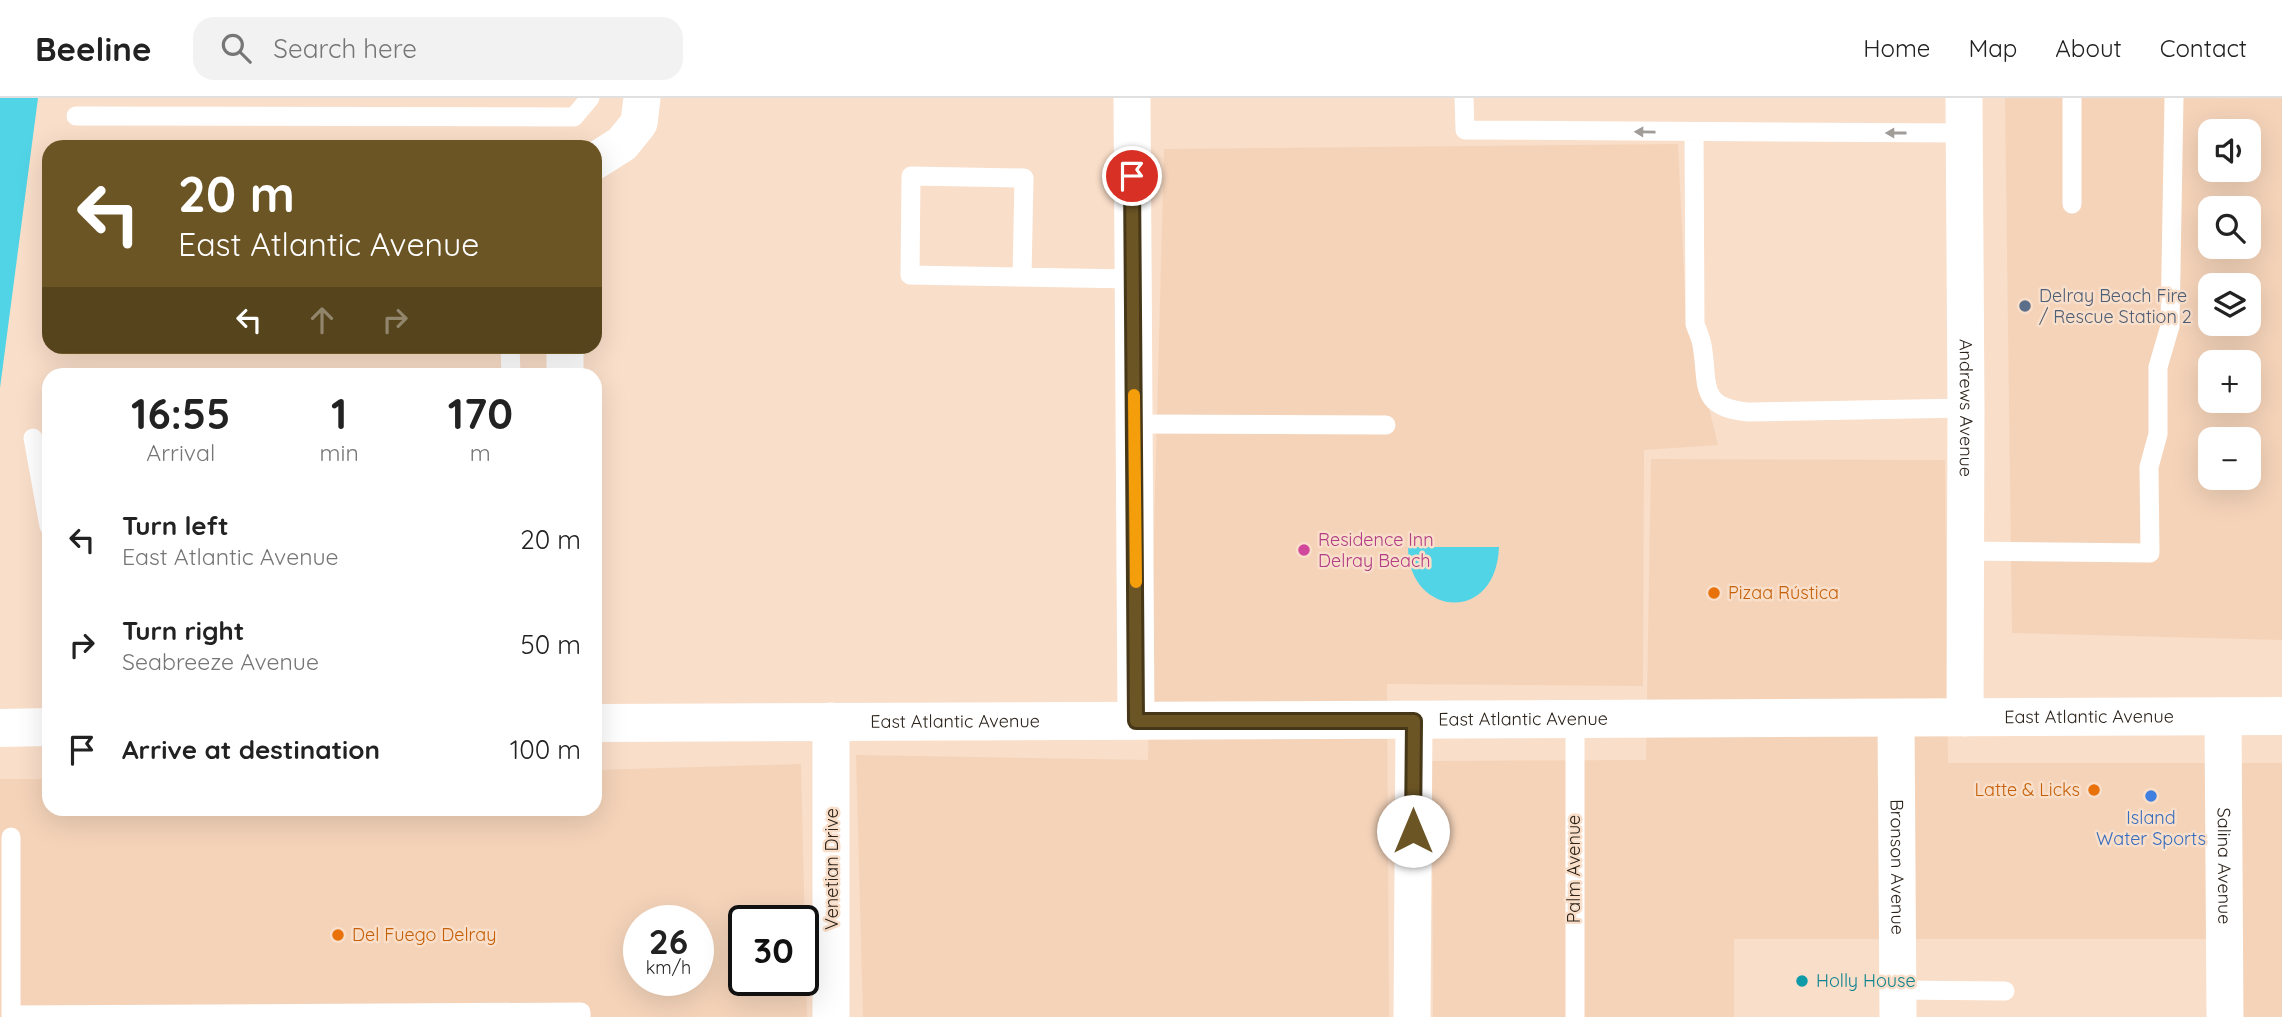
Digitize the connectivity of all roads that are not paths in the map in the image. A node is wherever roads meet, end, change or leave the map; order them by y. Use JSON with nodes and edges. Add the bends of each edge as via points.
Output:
{"nodes":[{"id":1,"x":590,"y":98,"type":"edge"},
{"id":2,"x":642,"y":98,"type":"edge"},
{"id":3,"x":1132,"y":98,"type":"edge"},
{"id":4,"x":1464,"y":98,"type":"edge"},
{"id":5,"x":2072,"y":98,"type":"edge"},
{"id":6,"x":2174,"y":98,"type":"edge"},
{"id":7,"x":76,"y":116,"type":"dead end"},
{"id":8,"x":1964,"y":116,"type":"edge"},
{"id":9,"x":1694,"y":133,"type":"junction"},
{"id":10,"x":602,"y":157,"type":"edge"},
{"id":11,"x":2072,"y":204,"type":"dead end"},
{"id":12,"x":1022,"y":277,"type":"junction"},
{"id":13,"x":1133,"y":279,"type":"junction"},
{"id":14,"x":1966,"y":408,"type":"junction"},
{"id":15,"x":1134,"y":424,"type":"junction"},
{"id":16,"x":1386,"y":425,"type":"dead end"},
{"id":17,"x":33,"y":438,"type":"dead end"},
{"id":18,"x":42,"y":488,"type":"edge"},
{"id":19,"x":1966,"y":551,"type":"junction"},
{"id":20,"x":2223,"y":716,"type":"junction"},
{"id":21,"x":2282,"y":716,"type":"edge"},
{"id":22,"x":1896,"y":718,"type":"junction"},
{"id":23,"x":1965,"y":718,"type":"junction"},
{"id":24,"x":1575,"y":720,"type":"junction"},
{"id":25,"x":831,"y":721,"type":"junction"},
{"id":26,"x":1136,"y":721,"type":"junction"},
{"id":27,"x":1414,"y":721,"type":"junction"},
{"id":28,"x":602,"y":723,"type":"edge"},
{"id":29,"x":42,"y":727,"type":"edge"},
{"id":30,"x":0,"y":728,"type":"edge"},
{"id":31,"x":12,"y":837,"type":"dead end"},
{"id":32,"x":2004,"y":990,"type":"dead end"},
{"id":33,"x":1898,"y":1003,"type":"edge"},
{"id":34,"x":124,"y":1016,"type":"edge"},
{"id":35,"x":581,"y":1017,"type":"edge"},
{"id":36,"x":831,"y":1017,"type":"edge"},
{"id":37,"x":1412,"y":1017,"type":"edge"},
{"id":38,"x":1575,"y":1017,"type":"edge"},
{"id":39,"x":2225,"y":1017,"type":"edge"}],
"edges":[{"from":1,"to":7,"type":"lane","via":[[574,117]]},
{"from":2,"to":10,"type":"street","via":[[639,122],[622,144]]},
{"from":3,"to":13,"type":"street"},
{"from":9,"to":4,"type":"lane","one_way":true,"via":[[1465,130]]},
{"from":5,"to":11,"type":"lane"},
{"from":6,"to":19,"type":"lane","via":[[2170,326],[2158,367],[2158,434],[2149,467],[2150,553]]},
{"from":8,"to":9,"type":"lane","one_way":true},
{"from":8,"to":14,"type":"street","name":"Andrews Avenue"},
{"from":9,"to":14,"type":"lane","via":[[1695,324],[1702,344],[1704,381],[1718,405],[1748,412]]},
{"from":12,"to":12,"type":"lane","via":[[910,275],[912,176],[1024,178]]},
{"from":12,"to":13,"type":"lane"},
{"from":13,"to":15,"type":"street"},
{"from":14,"to":19,"type":"street","name":"Andrews Avenue"},
{"from":15,"to":16,"type":"lane"},
{"from":15,"to":26,"type":"street"},
{"from":17,"to":18,"type":"lane"},
{"from":19,"to":23,"type":"street","name":"Andrews Avenue"},
{"from":20,"to":21,"type":"main road","name":"East Atlantic Avenue"},
{"from":20,"to":23,"type":"main road","name":"East Atlantic Avenue"},
{"from":20,"to":39,"type":"street","name":"Salina Avenue"},
{"from":22,"to":23,"type":"main road","name":"East Atlantic Avenue"},
{"from":22,"to":24,"type":"main road","name":"East Atlantic Avenue"},
{"from":22,"to":33,"type":"street","name":"Bronson Avenue"},
{"from":24,"to":27,"type":"main road","name":"East Atlantic Avenue"},
{"from":24,"to":38,"type":"lane","name":"Palm Avenue"},
{"from":25,"to":26,"type":"main road","name":"East Atlantic Avenue"},
{"from":25,"to":28,"type":"main road","name":"East Atlantic Avenue"},
{"from":25,"to":36,"type":"street","name":"Venetian Drive"},
{"from":26,"to":27,"type":"main road","name":"East Atlantic Avenue"},
{"from":27,"to":37,"type":"street"},
{"from":29,"to":30,"type":"main road"},
{"from":31,"to":34,"type":"lane","via":[[12,1015]]},
{"from":32,"to":33,"type":"lane"},
{"from":34,"to":35,"type":"lane","via":[[580,1012]]}]}
